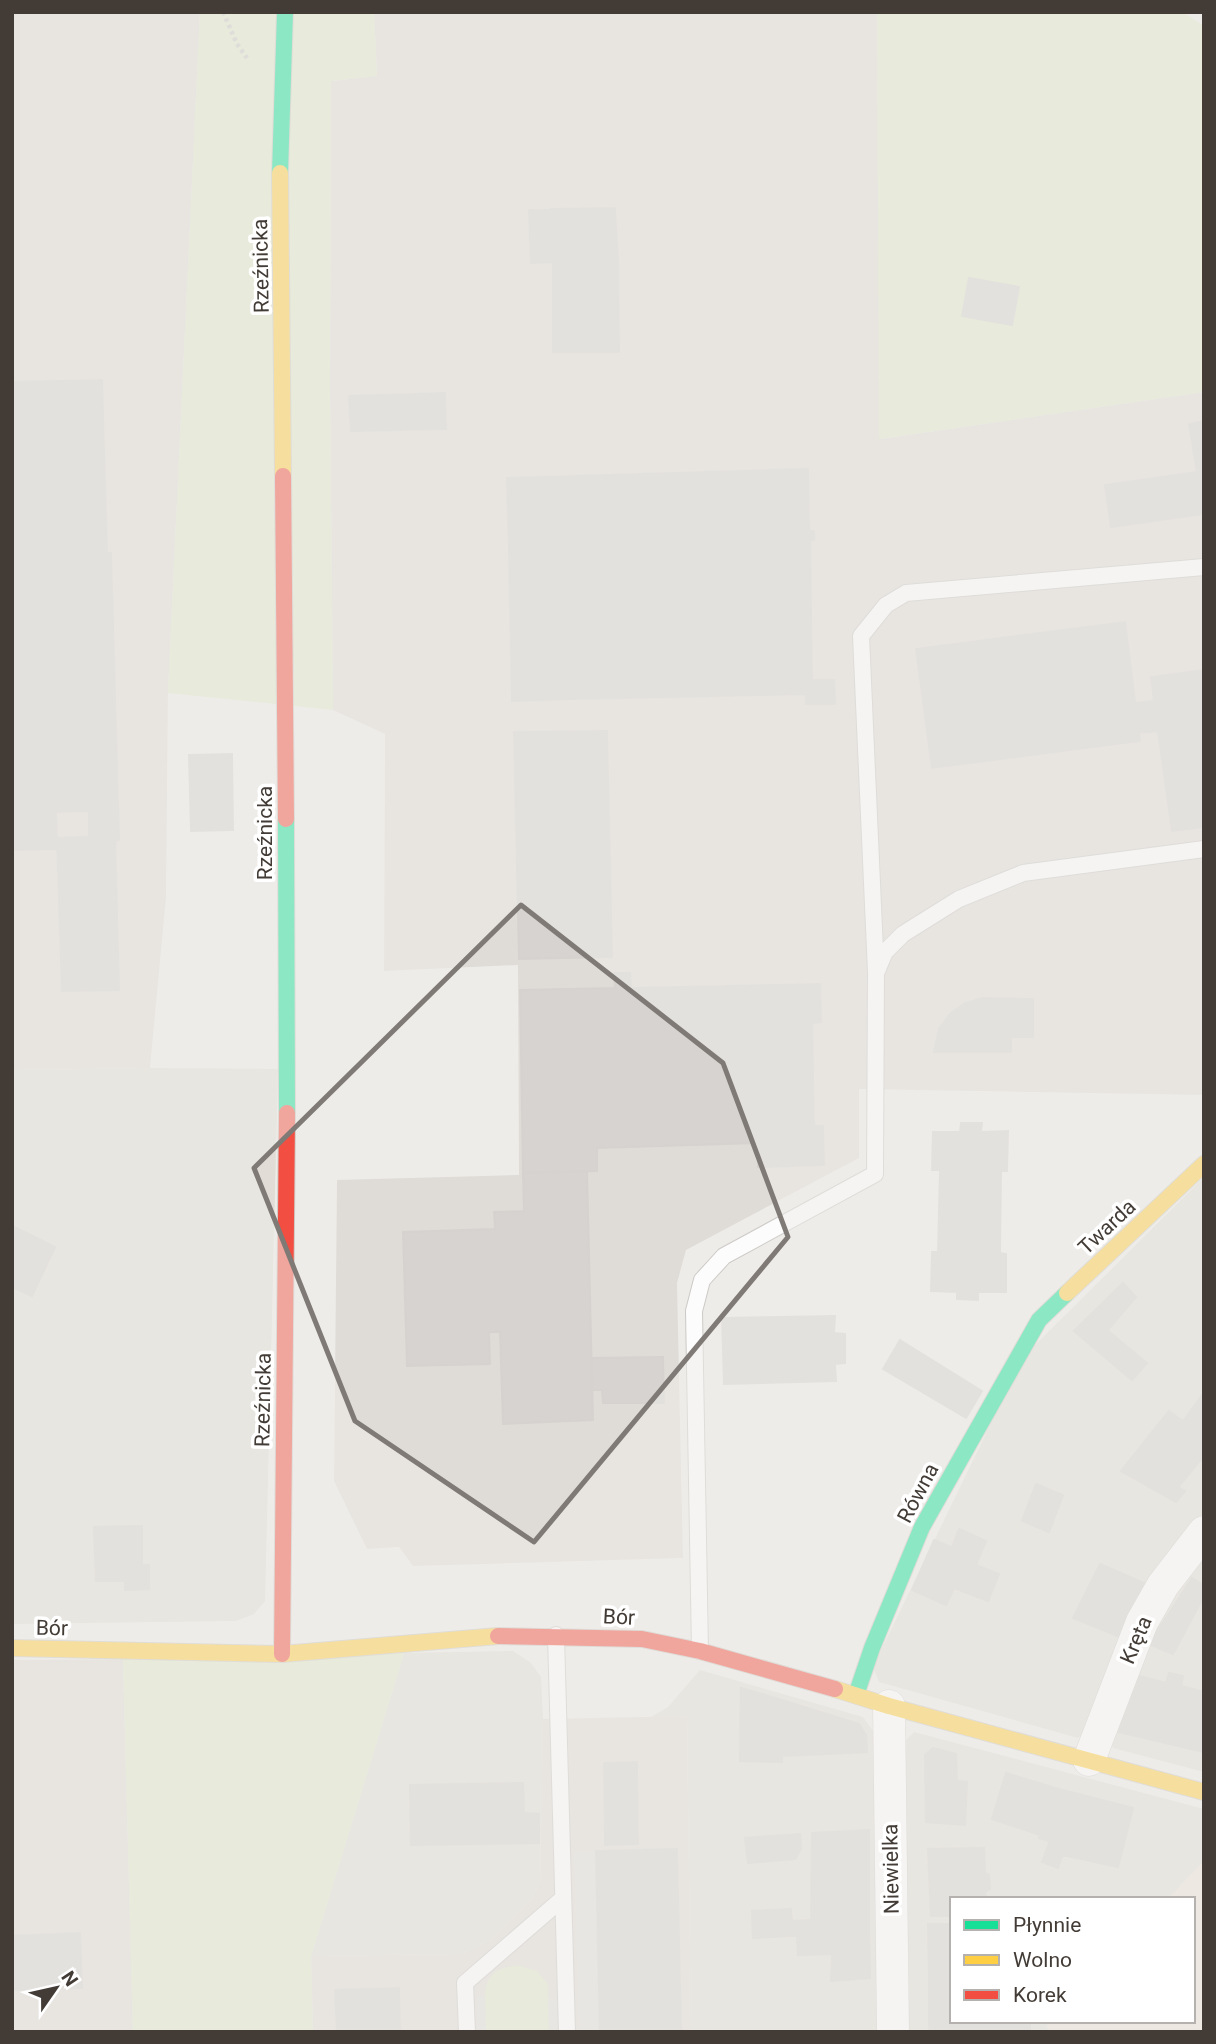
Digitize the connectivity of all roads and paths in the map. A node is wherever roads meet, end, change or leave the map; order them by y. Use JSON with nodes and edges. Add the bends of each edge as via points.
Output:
{"nodes":[{"id":1,"x":285,"y":12,"type":"edge"},
{"id":2,"x":1204,"y":567,"type":"edge"},
{"id":3,"x":1204,"y":849,"type":"edge"},
{"id":4,"x":876,"y":973,"type":"junction"},
{"id":5,"x":1204,"y":1164,"type":"edge"},
{"id":6,"x":1039,"y":1320,"type":"joint"},
{"id":7,"x":1204,"y":1532,"type":"edge"},
{"id":8,"x":556,"y":1635,"type":"junction"},
{"id":9,"x":12,"y":1648,"type":"edge"},
{"id":10,"x":700,"y":1651,"type":"junction"},
{"id":11,"x":282,"y":1654,"type":"junction"},
{"id":12,"x":856,"y":1695,"type":"junction"},
{"id":13,"x":889,"y":1706,"type":"junction"},
{"id":14,"x":1089,"y":1760,"type":"junction"},
{"id":15,"x":1204,"y":1792,"type":"edge"},
{"id":16,"x":562,"y":1899,"type":"junction"},
{"id":17,"x":467,"y":2032,"type":"edge"},
{"id":18,"x":567,"y":2032,"type":"edge"},
{"id":19,"x":893,"y":2032,"type":"edge"}],
"edges":[{"from":1,"to":11,"type":"street","name":"Rzeźnicka","via":[[280,128],[288,1013]]},
{"from":2,"to":4,"type":"lane","via":[[906,593],[886,605],[861,636]]},
{"from":3,"to":4,"type":"lane","via":[[1023,873],[959,899],[903,934],[885,952]]},
{"from":4,"to":10,"type":"lane","via":[[875,1174],[724,1256],[702,1280],[694,1311]]},
{"from":5,"to":6,"type":"street","name":"Twarda"},
{"from":6,"to":12,"type":"street","name":"Równa","via":[[922,1527]]},
{"from":7,"to":14,"type":"street","name":"Kręta","via":[[1163,1585],[1142,1622]]},
{"from":8,"to":10,"type":"street","name":"Bór","via":[[642,1639]]},
{"from":8,"to":11,"type":"street","name":"Bór","via":[[504,1635]]},
{"from":8,"to":16,"type":"lane"},
{"from":9,"to":11,"type":"street","name":"Bór"},
{"from":10,"to":12,"type":"street","name":"Bór"},
{"from":12,"to":13,"type":"street","name":"Bór"},
{"from":13,"to":14,"type":"street","name":"Bór"},
{"from":13,"to":19,"type":"street","name":"Niewielka"},
{"from":14,"to":15,"type":"street","name":"Bór"},
{"from":16,"to":17,"type":"lane","via":[[465,1983]]},
{"from":16,"to":18,"type":"lane"}]}
